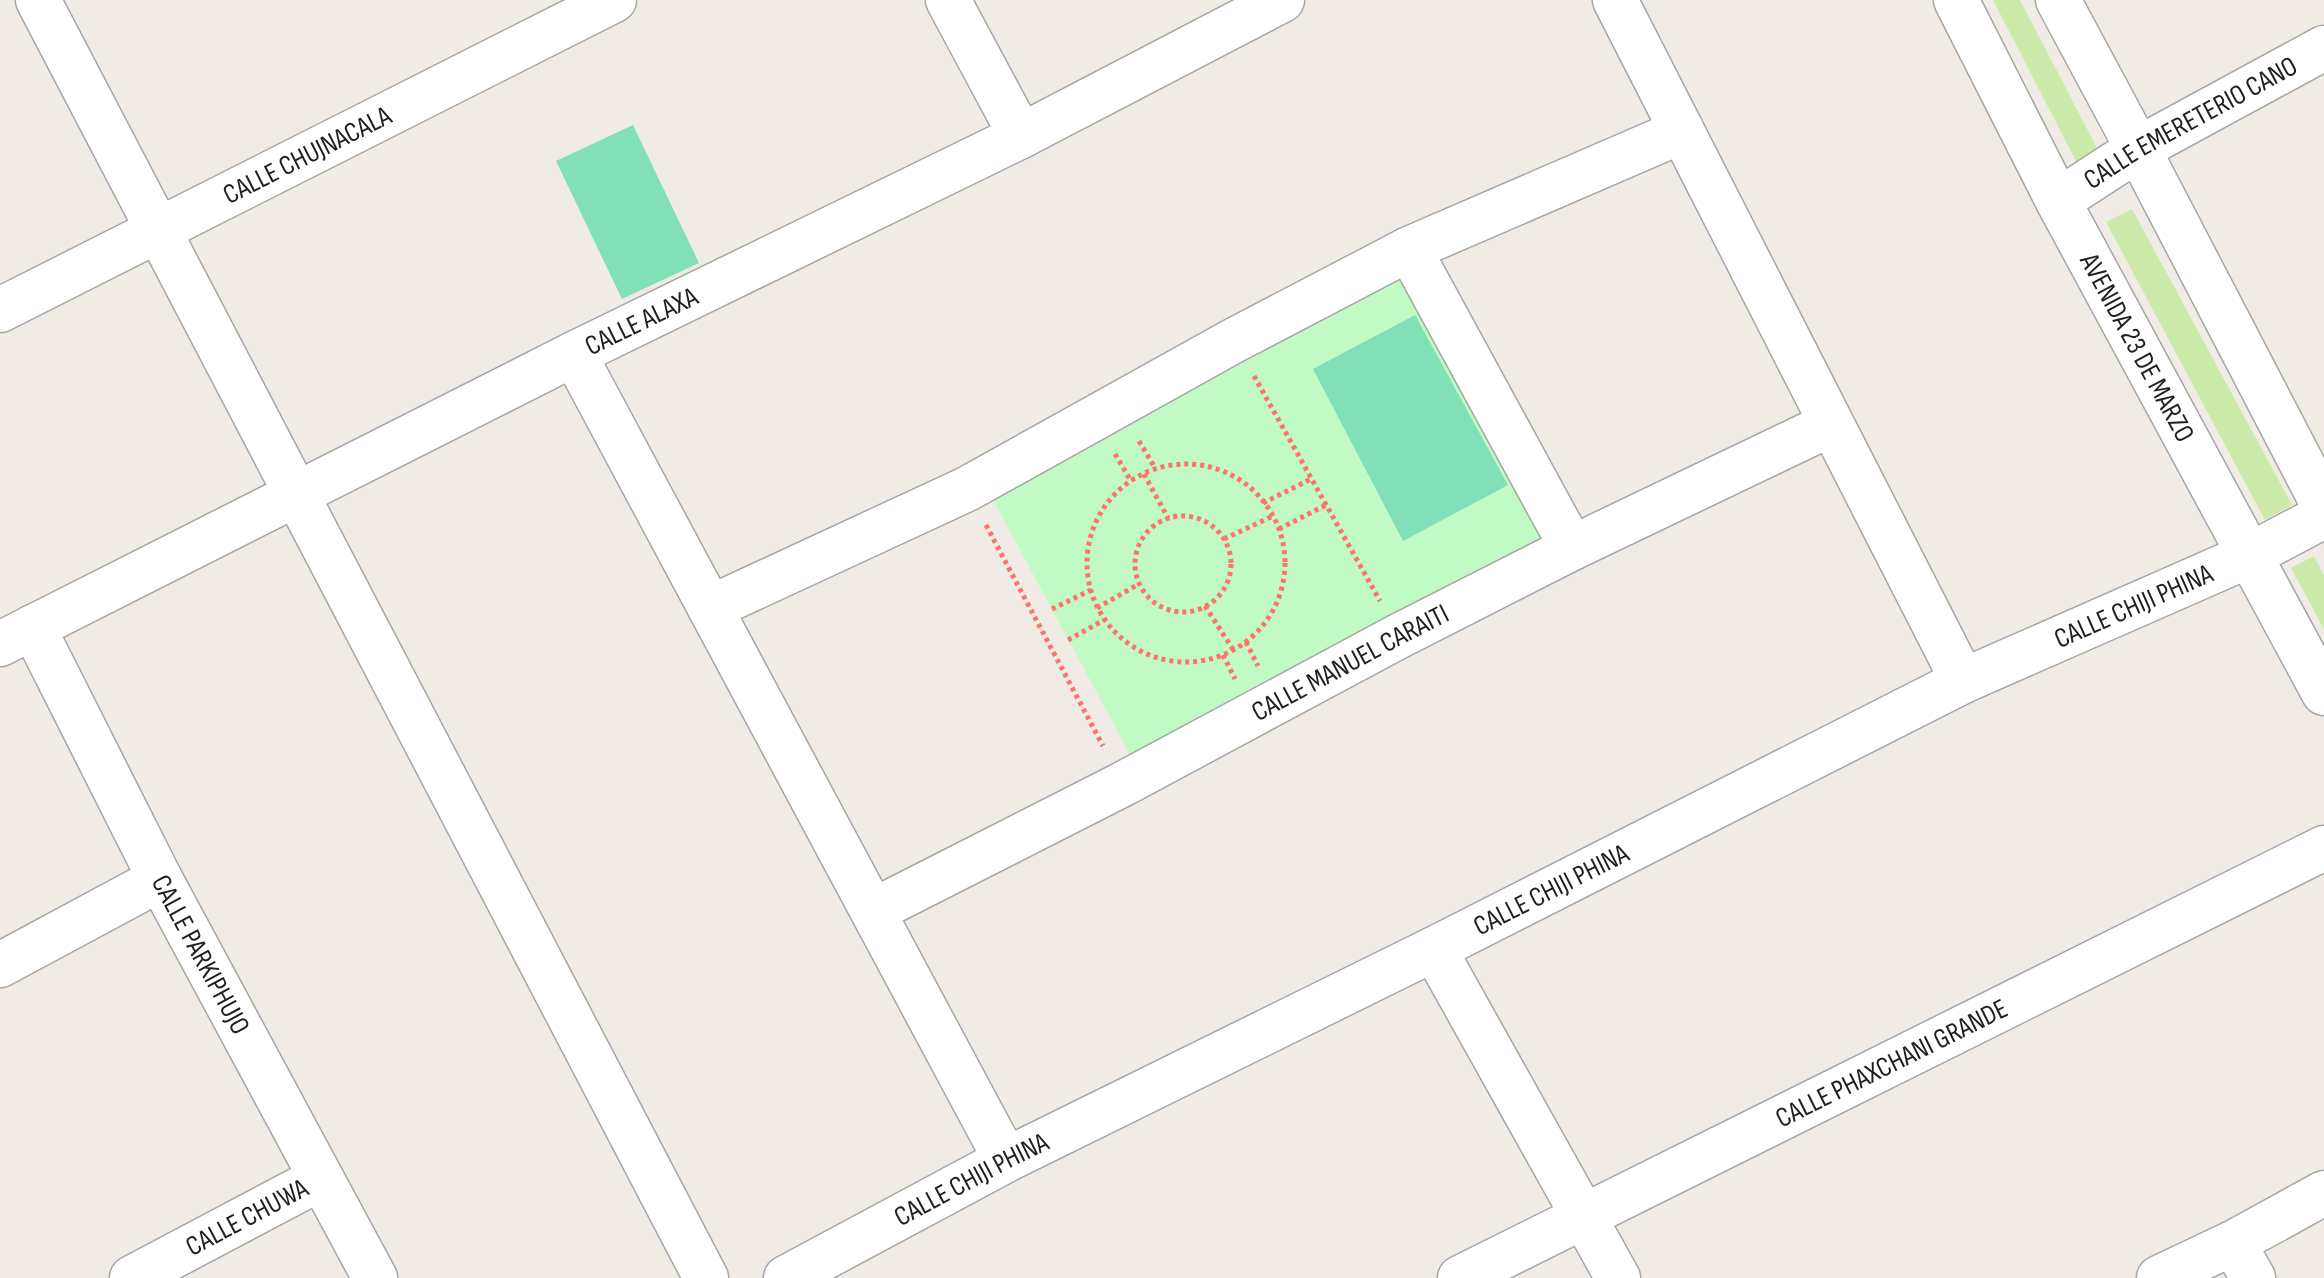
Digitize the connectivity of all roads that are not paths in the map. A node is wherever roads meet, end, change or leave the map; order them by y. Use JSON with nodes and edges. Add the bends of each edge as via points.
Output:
{"nodes":[{"id":1,"x":38,"y":0,"type":"edge"},
{"id":2,"x":614,"y":0,"type":"edge"},
{"id":3,"x":948,"y":0,"type":"edge"},
{"id":4,"x":1282,"y":0,"type":"edge"},
{"id":5,"x":1615,"y":0,"type":"edge"},
{"id":6,"x":1956,"y":0,"type":"edge"},
{"id":7,"x":2058,"y":0,"type":"edge"},
{"id":8,"x":2324,"y":48,"type":"edge"},
{"id":9,"x":1682,"y":131,"type":"junction"},
{"id":10,"x":1021,"y":136,"type":"junction"},
{"id":11,"x":2138,"y":149,"type":"junction"},
{"id":12,"x":2058,"y":201,"type":"junction"},
{"id":13,"x":158,"y":230,"type":"junction"},
{"id":14,"x":1409,"y":249,"type":"junction"},
{"id":15,"x":0,"y":310,"type":"edge"},
{"id":16,"x":574,"y":354,"type":"junction"},
{"id":17,"x":1831,"y":424,"type":"junction"},
{"id":18,"x":297,"y":494,"type":"junction"},
{"id":19,"x":2324,"y":506,"type":"edge"},
{"id":20,"x":2324,"y":516,"type":"edge"},
{"id":21,"x":1572,"y":548,"type":"junction"},
{"id":22,"x":2250,"y":555,"type":"junction"},
{"id":23,"x":710,"y":608,"type":"junction"},
{"id":24,"x":17,"y":635,"type":"edge"},
{"id":25,"x":1963,"y":681,"type":"junction"},
{"id":26,"x":2324,"y":693,"type":"edge"},
{"id":27,"x":2324,"y":848,"type":"edge"},
{"id":28,"x":160,"y":879,"type":"junction"},
{"id":29,"x":873,"y":911,"type":"junction"},
{"id":30,"x":1434,"y":949,"type":"junction"},
{"id":31,"x":0,"y":965,"type":"edge"},
{"id":32,"x":1006,"y":1160,"type":"junction"},
{"id":33,"x":321,"y":1178,"type":"junction"},
{"id":34,"x":2324,"y":1193,"type":"edge"},
{"id":35,"x":1585,"y":1217,"type":"junction"},
{"id":36,"x":2243,"y":1260,"type":"edge"},
{"id":37,"x":132,"y":1278,"type":"edge"},
{"id":38,"x":375,"y":1278,"type":"edge"},
{"id":39,"x":706,"y":1278,"type":"edge"},
{"id":40,"x":786,"y":1278,"type":"edge"},
{"id":41,"x":1460,"y":1278,"type":"edge"},
{"id":42,"x":1618,"y":1278,"type":"edge"},
{"id":43,"x":2159,"y":1278,"type":"edge"}],
"edges":[{"from":1,"to":13,"type":"street"},
{"from":2,"to":13,"type":"street","name":"CALLE CHUJNACALA"},
{"from":3,"to":10,"type":"street"},
{"from":4,"to":10,"type":"street","name":"CALLE ALAXA"},
{"from":5,"to":9,"type":"street"},
{"from":6,"to":12,"type":"street","name":"AVENIDA 23 DE MARZO"},
{"from":7,"to":11,"type":"street"},
{"from":8,"to":11,"type":"street","name":"CALLE EMERETERIO CANO"},
{"from":9,"to":14,"type":"street"},
{"from":9,"to":17,"type":"street"},
{"from":10,"to":16,"type":"street","name":"CALLE ALAXA"},
{"from":11,"to":12,"type":"street","name":"CALLE EMERETERIO CANO"},
{"from":11,"to":19,"type":"street"},
{"from":12,"to":22,"type":"street","name":"AVENIDA 23 DE MARZO"},
{"from":13,"to":15,"type":"street","name":"CALLE CHUJNACALA"},
{"from":13,"to":18,"type":"street"},
{"from":14,"to":21,"type":"street"},
{"from":14,"to":23,"type":"street","via":[[967,489]]},
{"from":16,"to":18,"type":"street","name":"CALLE ALAXA"},
{"from":16,"to":23,"type":"street"},
{"from":17,"to":21,"type":"street","name":"CALLE MANUEL CARAITI"},
{"from":17,"to":25,"type":"street"},
{"from":18,"to":24,"type":"street","name":"CALLE ALAXA"},
{"from":18,"to":39,"type":"street"},
{"from":20,"to":22,"type":"street","name":"CALLE CHIJI PHINA"},
{"from":21,"to":29,"type":"street","name":"CALLE MANUEL CARAITI"},
{"from":22,"to":25,"type":"street","name":"CALLE CHIJI PHINA"},
{"from":22,"to":26,"type":"street","name":"AVENIDA 23 DE MARZO"},
{"from":23,"to":29,"type":"street"},
{"from":24,"to":28,"type":"street","name":"CALLE PARKIPHUJO"},
{"from":25,"to":30,"type":"street","name":"CALLE CHIJI PHINA"},
{"from":27,"to":35,"type":"street","name":"CALLE PHAXCHANI GRANDE"},
{"from":28,"to":31,"type":"street"},
{"from":28,"to":33,"type":"street","name":"CALLE PARKIPHUJO"},
{"from":29,"to":32,"type":"street"},
{"from":30,"to":32,"type":"street","name":"CALLE CHIJI PHINA"},
{"from":30,"to":35,"type":"street"},
{"from":32,"to":40,"type":"street","name":"CALLE CHIJI PHINA"},
{"from":33,"to":37,"type":"street","name":"CALLE CHUWA"},
{"from":33,"to":38,"type":"street","name":"CALLE PARKIPHUJO"},
{"from":34,"to":36,"type":"street"},
{"from":35,"to":41,"type":"street","name":"CALLE PHAXCHANI GRANDE"},
{"from":35,"to":42,"type":"street"},
{"from":36,"to":43,"type":"street"}]}
